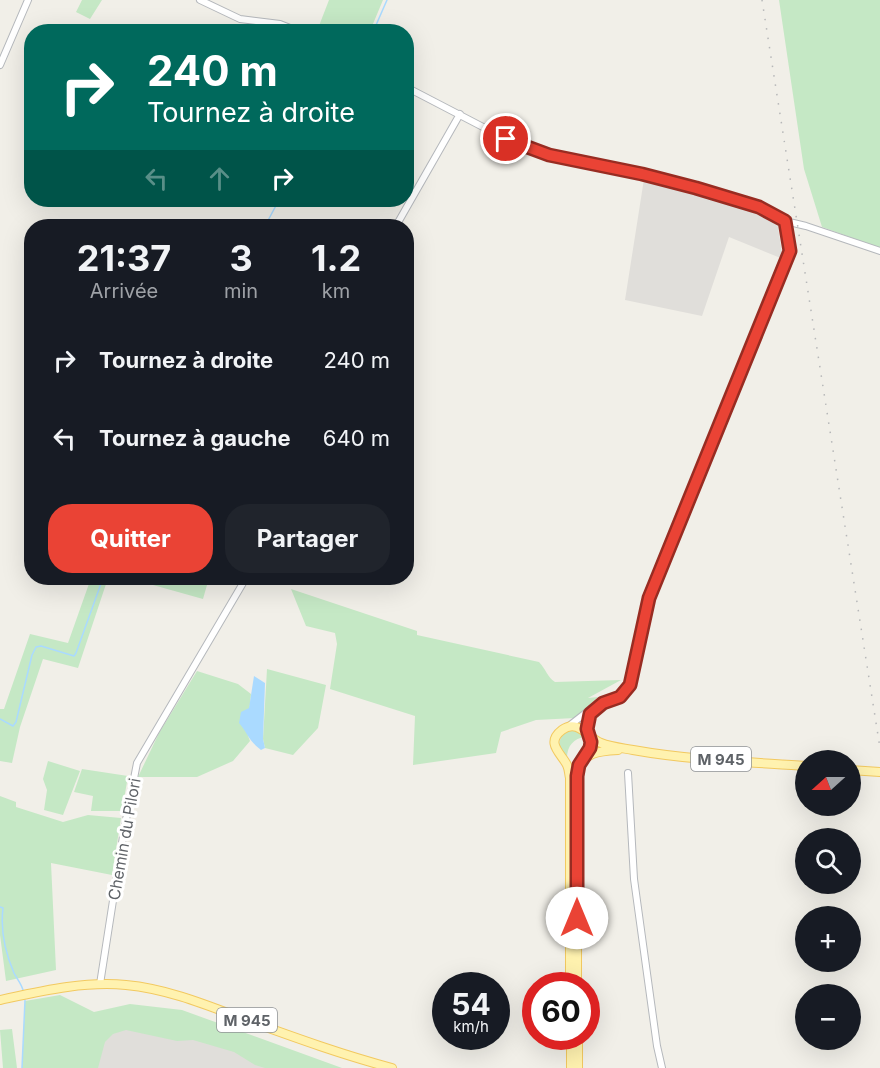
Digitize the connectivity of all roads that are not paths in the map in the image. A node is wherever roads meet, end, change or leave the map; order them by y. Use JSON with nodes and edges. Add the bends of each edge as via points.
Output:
{"nodes":[{"id":1,"x":28,"y":0,"type":"edge"},
{"id":2,"x":200,"y":0,"type":"edge"},
{"id":3,"x":280,"y":24,"type":"edge"},
{"id":4,"x":0,"y":65,"type":"edge"},
{"id":5,"x":414,"y":91,"type":"edge"},
{"id":6,"x":460,"y":114,"type":"junction"},
{"id":7,"x":414,"y":194,"type":"edge"},
{"id":8,"x":785,"y":221,"type":"junction"},
{"id":9,"x":880,"y":251,"type":"edge"},
{"id":10,"x":242,"y":585,"type":"edge"},
{"id":11,"x":603,"y":703,"type":"junction"},
{"id":12,"x":566,"y":727,"type":"junction"},
{"id":13,"x":588,"y":734,"type":"junction"},
{"id":14,"x":637,"y":751,"type":"junction"},
{"id":15,"x":585,"y":757,"type":"junction"},
{"id":16,"x":563,"y":759,"type":"junction"},
{"id":17,"x":795,"y":765,"type":"edge"},
{"id":18,"x":861,"y":771,"type":"edge"},
{"id":19,"x":879,"y":772,"type":"edge"},
{"id":20,"x":628,"y":773,"type":"dead end"},
{"id":21,"x":570,"y":972,"type":"edge"},
{"id":22,"x":578,"y":972,"type":"edge"},
{"id":23,"x":100,"y":984,"type":"junction"},
{"id":24,"x":0,"y":1000,"type":"edge"},
{"id":25,"x":571,"y":1050,"type":"edge"},
{"id":26,"x":578,"y":1050,"type":"edge"},
{"id":27,"x":392,"y":1068,"type":"edge"},
{"id":28,"x":571,"y":1068,"type":"edge"},
{"id":29,"x":578,"y":1068,"type":"edge"},
{"id":30,"x":662,"y":1068,"type":"edge"}],
"edges":[{"from":1,"to":4,"type":"street"},
{"from":2,"to":3,"type":"street","via":[[240,19]]},
{"from":5,"to":6,"type":"street"},
{"from":6,"to":7,"type":"street"},
{"from":6,"to":8,"type":"street","via":[[538,151],[696,188],[759,207]]},
{"from":8,"to":9,"type":"street"},
{"from":8,"to":11,"type":"street","via":[[790,251],[649,598],[630,685],[620,697]]},
{"from":10,"to":23,"type":"street","name":"Chemin du Pilori","via":[[137,763]]},
{"from":11,"to":12,"type":"street"},
{"from":11,"to":13,"type":"street","via":[[590,714]]},
{"from":12,"to":13,"type":"main road","via":[[576,726]]},
{"from":12,"to":16,"type":"main road","via":[[555,741],[556,751]]},
{"from":13,"to":14,"type":"main road","number":"M 945","via":[[605,744]]},
{"from":13,"to":15,"type":"main road","via":[[591,746]]},
{"from":14,"to":15,"type":"main road","number":"M 945","via":[[601,751]]},
{"from":14,"to":17,"type":"main road","number":"M 945"},
{"from":15,"to":16,"type":"main road","via":[[574,762]]},
{"from":15,"to":22,"type":"main road","via":[[577,776]]},
{"from":16,"to":21,"type":"main road","via":[[570,783]]},
{"from":18,"to":19,"type":"main road"},
{"from":20,"to":30,"type":"street","via":[[634,879]]},
{"from":23,"to":24,"type":"main road","number":"M 945"},
{"from":23,"to":27,"type":"main road","number":"M 945","via":[[171,993]]},
{"from":25,"to":28,"type":"main road"},
{"from":26,"to":29,"type":"main road"}]}
